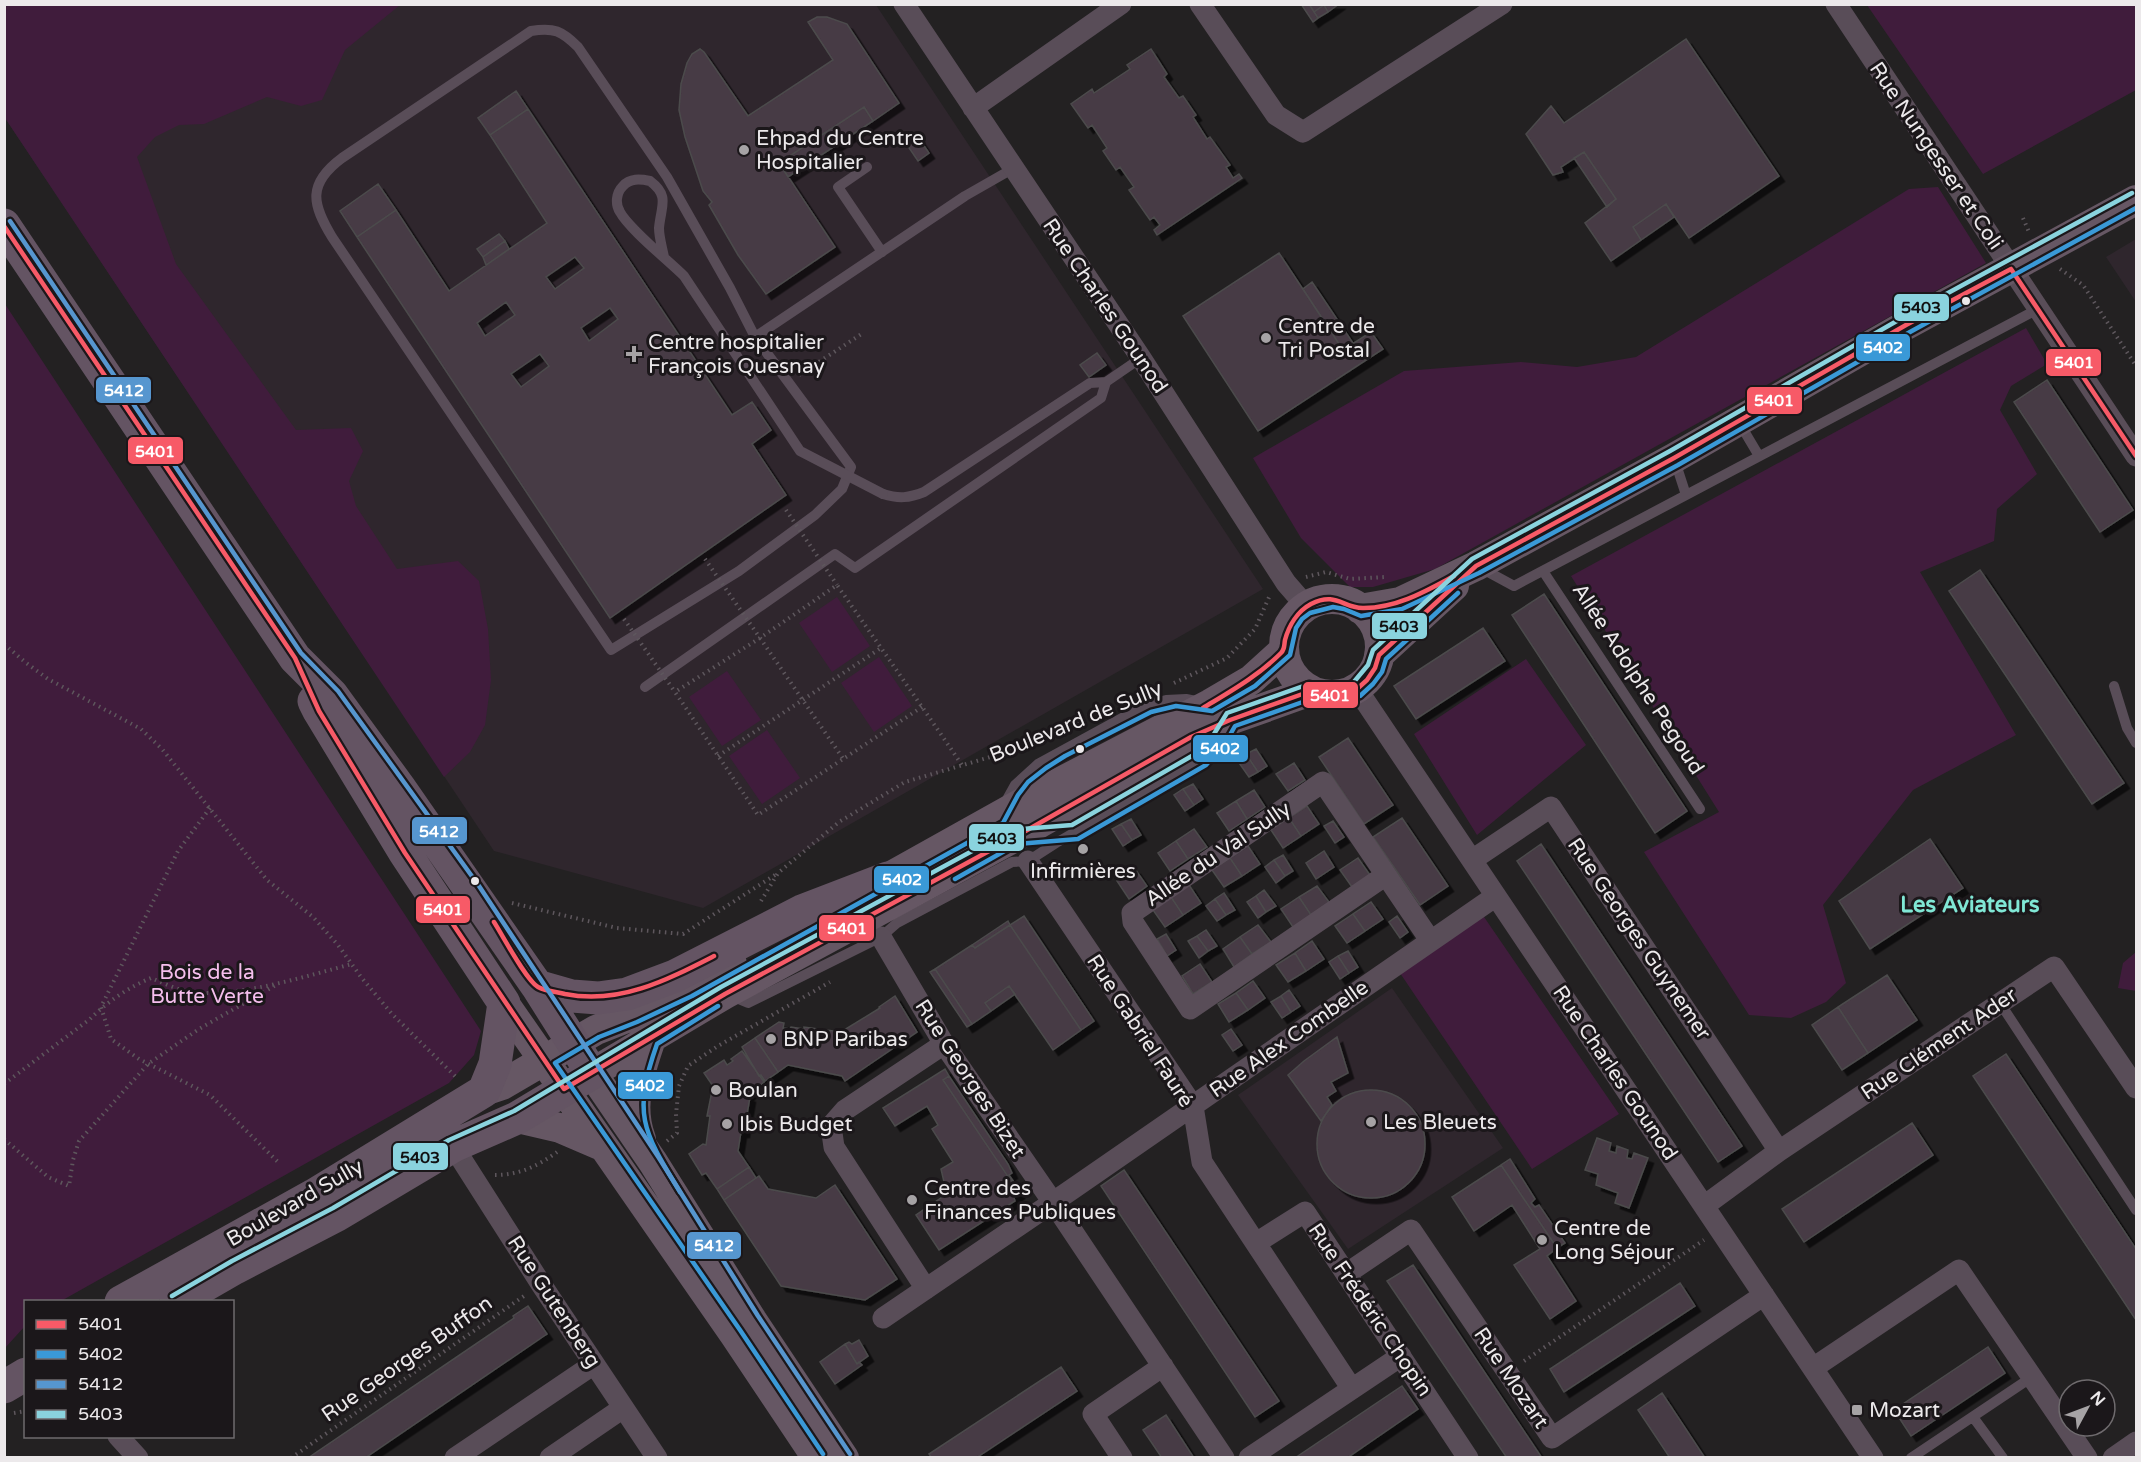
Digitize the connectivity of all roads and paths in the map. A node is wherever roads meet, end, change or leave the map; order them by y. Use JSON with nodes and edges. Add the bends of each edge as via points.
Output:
{"nodes":[{"id":1,"x":904,"y":4,"type":"edge"},
{"id":2,"x":1120,"y":4,"type":"edge"},
{"id":3,"x":1200,"y":4,"type":"edge"},
{"id":4,"x":1502,"y":4,"type":"edge"},
{"id":5,"x":1836,"y":4,"type":"edge"},
{"id":6,"x":973,"y":108,"type":"junction"},
{"id":7,"x":867,"y":166,"type":"dead end"},
{"id":8,"x":1014,"y":168,"type":"junction"},
{"id":9,"x":2136,"y":200,"type":"edge"},
{"id":10,"x":2023,"y":218,"type":"dead end"},
{"id":11,"x":4,"y":225,"type":"edge"},
{"id":12,"x":882,"y":252,"type":"junction"},
{"id":13,"x":2039,"y":253,"type":"junction"},
{"id":14,"x":663,"y":256,"type":"junction"},
{"id":15,"x":2011,"y":269,"type":"junction"},
{"id":16,"x":2038,"y":309,"type":"junction"},
{"id":17,"x":863,"y":333,"type":"dead end"},
{"id":18,"x":755,"y":337,"type":"junction"},
{"id":19,"x":1141,"y":358,"type":"junction"},
{"id":20,"x":2136,"y":366,"type":"edge"},
{"id":21,"x":1106,"y":382,"type":"junction"},
{"id":22,"x":766,"y":398,"type":"junction"},
{"id":23,"x":1738,"y":421,"type":"junction"},
{"id":24,"x":1759,"y":456,"type":"junction"},
{"id":25,"x":2136,"y":456,"type":"edge"},
{"id":26,"x":1674,"y":458,"type":"junction"},
{"id":27,"x":1686,"y":495,"type":"junction"},
{"id":28,"x":786,"y":510,"type":"dead end"},
{"id":29,"x":705,"y":559,"type":"dead end"},
{"id":30,"x":1476,"y":566,"type":"junction"},
{"id":31,"x":1543,"y":571,"type":"junction"},
{"id":32,"x":1392,"y":577,"type":"dead end"},
{"id":33,"x":1286,"y":583,"type":"junction"},
{"id":34,"x":837,"y":585,"type":"junction"},
{"id":35,"x":1306,"y":606,"type":"junction"},
{"id":36,"x":1360,"y":609,"type":"junction"},
{"id":37,"x":624,"y":619,"type":"dead end"},
{"id":38,"x":760,"y":638,"type":"junction"},
{"id":39,"x":4,"y":644,"type":"edge"},
{"id":40,"x":881,"y":648,"type":"junction"},
{"id":41,"x":1284,"y":650,"type":"junction"},
{"id":42,"x":1379,"y":655,"type":"junction"},
{"id":43,"x":295,"y":658,"type":"junction"},
{"id":44,"x":1166,"y":686,"type":"dead end"},
{"id":45,"x":2114,"y":686,"type":"dead end"},
{"id":46,"x":645,"y":687,"type":"dead end"},
{"id":47,"x":1357,"y":689,"type":"junction"},
{"id":48,"x":1311,"y":691,"type":"junction"},
{"id":49,"x":675,"y":692,"type":"junction"},
{"id":50,"x":803,"y":700,"type":"junction"},
{"id":51,"x":922,"y":707,"type":"junction"},
{"id":52,"x":1100,"y":711,"type":"dead end"},
{"id":53,"x":1220,"y":712,"type":"junction"},
{"id":54,"x":2136,"y":743,"type":"edge"},
{"id":55,"x":718,"y":756,"type":"junction"},
{"id":56,"x":844,"y":760,"type":"junction"},
{"id":57,"x":962,"y":765,"type":"junction"},
{"id":58,"x":210,"y":808,"type":"junction"},
{"id":59,"x":1700,"y":809,"type":"dead end"},
{"id":60,"x":1074,"y":832,"type":"junction"},
{"id":61,"x":1014,"y":838,"type":"junction"},
{"id":62,"x":1472,"y":860,"type":"junction"},
{"id":63,"x":778,"y":873,"type":"junction"},
{"id":64,"x":1386,"y":875,"type":"junction"},
{"id":65,"x":888,"y":878,"type":"junction"},
{"id":66,"x":1496,"y":896,"type":"junction"},
{"id":67,"x":506,"y":902,"type":"dead end"},
{"id":68,"x":756,"y":909,"type":"dead end"},
{"id":69,"x":880,"y":937,"type":"junction"},
{"id":70,"x":1430,"y":940,"type":"junction"},
{"id":71,"x":352,"y":964,"type":"junction"},
{"id":72,"x":838,"y":977,"type":"dead end"},
{"id":73,"x":281,"y":981,"type":"junction"},
{"id":74,"x":537,"y":986,"type":"junction"},
{"id":75,"x":725,"y":994,"type":"junction"},
{"id":76,"x":504,"y":1002,"type":"junction"},
{"id":77,"x":2000,"y":1003,"type":"junction"},
{"id":78,"x":101,"y":1007,"type":"junction"},
{"id":79,"x":651,"y":1039,"type":"junction"},
{"id":80,"x":573,"y":1043,"type":"junction"},
{"id":81,"x":944,"y":1044,"type":"junction"},
{"id":82,"x":544,"y":1061,"type":"junction"},
{"id":83,"x":148,"y":1064,"type":"junction"},
{"id":84,"x":592,"y":1073,"type":"junction"},
{"id":85,"x":4,"y":1084,"type":"edge"},
{"id":86,"x":472,"y":1086,"type":"junction"},
{"id":87,"x":2136,"y":1088,"type":"edge"},
{"id":88,"x":564,"y":1089,"type":"junction"},
{"id":89,"x":1192,"y":1106,"type":"junction"},
{"id":90,"x":517,"y":1118,"type":"junction"},
{"id":91,"x":4,"y":1139,"type":"edge"},
{"id":92,"x":453,"y":1146,"type":"junction"},
{"id":93,"x":603,"y":1146,"type":"junction"},
{"id":94,"x":1779,"y":1150,"type":"junction"},
{"id":95,"x":558,"y":1152,"type":"dead end"},
{"id":96,"x":648,"y":1155,"type":"junction"},
{"id":97,"x":279,"y":1163,"type":"dead end"},
{"id":98,"x":486,"y":1173,"type":"dead end"},
{"id":99,"x":1053,"y":1202,"type":"junction"},
{"id":100,"x":1704,"y":1206,"type":"junction"},
{"id":101,"x":2136,"y":1210,"type":"edge"},
{"id":102,"x":1720,"y":1229,"type":"junction"},
{"id":103,"x":1256,"y":1244,"type":"junction"},
{"id":104,"x":1346,"y":1274,"type":"junction"},
{"id":105,"x":541,"y":1284,"type":"junction"},
{"id":106,"x":926,"y":1289,"type":"junction"},
{"id":107,"x":1764,"y":1295,"type":"junction"},
{"id":108,"x":125,"y":1300,"type":"edge"},
{"id":109,"x":180,"y":1300,"type":"edge"},
{"id":110,"x":883,"y":1318,"type":"dead end"},
{"id":111,"x":1401,"y":1356,"type":"junction"},
{"id":112,"x":594,"y":1364,"type":"junction"},
{"id":113,"x":1163,"y":1366,"type":"junction"},
{"id":114,"x":1813,"y":1368,"type":"junction"},
{"id":115,"x":1507,"y":1373,"type":"junction"},
{"id":116,"x":24,"y":1375,"type":"edge"},
{"id":117,"x":2032,"y":1377,"type":"junction"},
{"id":118,"x":4,"y":1387,"type":"edge"},
{"id":119,"x":1352,"y":1389,"type":"junction"},
{"id":120,"x":24,"y":1401,"type":"edge"},
{"id":121,"x":4,"y":1406,"type":"edge"},
{"id":122,"x":623,"y":1408,"type":"junction"},
{"id":123,"x":1973,"y":1417,"type":"junction"},
{"id":124,"x":119,"y":1438,"type":"edge"},
{"id":125,"x":129,"y":1438,"type":"edge"},
{"id":126,"x":2136,"y":1442,"type":"edge"},
{"id":127,"x":138,"y":1458,"type":"edge"},
{"id":128,"x":291,"y":1458,"type":"edge"},
{"id":129,"x":455,"y":1458,"type":"edge"},
{"id":130,"x":550,"y":1458,"type":"edge"},
{"id":131,"x":657,"y":1458,"type":"edge"},
{"id":132,"x":817,"y":1458,"type":"edge"},
{"id":133,"x":844,"y":1458,"type":"edge"},
{"id":134,"x":1122,"y":1458,"type":"edge"},
{"id":135,"x":1224,"y":1458,"type":"edge"},
{"id":136,"x":1249,"y":1458,"type":"edge"},
{"id":137,"x":1468,"y":1458,"type":"edge"},
{"id":138,"x":1873,"y":1458,"type":"edge"},
{"id":139,"x":1911,"y":1458,"type":"edge"},
{"id":140,"x":2003,"y":1458,"type":"edge"},
{"id":141,"x":2087,"y":1458,"type":"edge"},
{"id":142,"x":2113,"y":1458,"type":"edge"}],
"edges":[{"from":1,"to":6,"type":"street","name":"Rue Charles Gounod"},
{"from":2,"to":6,"type":"street"},
{"from":3,"to":4,"type":"street","via":[[1276,115],[1303,132]]},
{"from":5,"to":15,"type":"street","name":"Rue Nungesser et Coli"},
{"from":6,"to":8,"type":"street","name":"Rue Charles Gounod"},
{"from":7,"to":12,"type":"lane","via":[[838,187]]},
{"from":8,"to":12,"type":"lane"},
{"from":8,"to":19,"type":"street","name":"Rue Charles Gounod"},
{"from":9,"to":13,"type":"street"},
{"from":10,"to":13,"type":"path"},
{"from":11,"to":43,"type":"main road"},
{"from":12,"to":18,"type":"lane"},
{"from":13,"to":15,"type":"street"},
{"from":13,"to":20,"type":"path","via":[[2082,285]]},
{"from":14,"to":14,"type":"lane","bridge":true,"via":[[620,213],[617,198],[623,185],[634,179],[650,181],[662,194],[659,228]]},
{"from":14,"to":22,"type":"lane","bridge":true,"via":[[684,276]]},
{"from":15,"to":16,"type":"street","name":"Rue Nungesser et Coli"},
{"from":15,"to":23,"type":"street"},
{"from":16,"to":24,"type":"lane"},
{"from":16,"to":25,"type":"street","name":"Rue Nungesser et Coli"},
{"from":17,"to":22,"type":"path"},
{"from":18,"to":18,"type":"lane","via":[[851,467],[842,489],[815,515],[739,571],[611,650],[332,237],[320,216],[316,198],[319,185],[327,169],[342,158],[531,31],[555,30],[578,47],[667,177]]},
{"from":19,"to":21,"type":"lane"},
{"from":19,"to":33,"type":"street","name":"Rue Charles Gounod"},
{"from":21,"to":22,"type":"lane","bridge":true,"via":[[1090,383],[909,498],[883,494],[800,451]]},
{"from":21,"to":46,"type":"lane","via":[[1101,398],[855,568],[835,554]]},
{"from":23,"to":24,"type":"lane"},
{"from":23,"to":26,"type":"street"},
{"from":24,"to":27,"type":"lane"},
{"from":26,"to":27,"type":"lane"},
{"from":26,"to":30,"type":"street"},
{"from":27,"to":31,"type":"lane"},
{"from":28,"to":34,"type":"path","bridge":true},
{"from":29,"to":38,"type":"path","bridge":true},
{"from":30,"to":31,"type":"lane","via":[[1514,586]]},
{"from":30,"to":36,"type":"street","via":[[1400,602]]},
{"from":30,"to":42,"type":"street"},
{"from":31,"to":59,"type":"lane","name":"Allée Adolphe Pegoud"},
{"from":32,"to":33,"type":"path","via":[[1350,579],[1326,572]]},
{"from":33,"to":35,"type":"street","name":"Rue Charles Gounod"},
{"from":33,"to":44,"type":"path","name":"Boulevard de Sully","via":[[1270,595],[1255,629],[1227,658]]},
{"from":34,"to":38,"type":"path"},
{"from":34,"to":40,"type":"path"},
{"from":35,"to":36,"type":"street","via":[[1334,599]]},
{"from":35,"to":41,"type":"street","via":[[1289,625]]},
{"from":36,"to":42,"type":"street","via":[[1376,629]]},
{"from":37,"to":49,"type":"path","bridge":true},
{"from":38,"to":49,"type":"path"},
{"from":38,"to":50,"type":"path"},
{"from":39,"to":58,"type":"path","via":[[48,679],[141,729]]},
{"from":40,"to":50,"type":"path"},
{"from":40,"to":51,"type":"path"},
{"from":41,"to":48,"type":"street","via":[[1292,674]]},
{"from":41,"to":53,"type":"street","name":"Boulevard Sully"},
{"from":42,"to":47,"type":"street","via":[[1371,674]]},
{"from":43,"to":74,"type":"main road","via":[[332,696],[375,753]]},
{"from":43,"to":76,"type":"main road","via":[[319,711],[405,853]]},
{"from":45,"to":54,"type":"lane"},
{"from":47,"to":48,"type":"street","via":[[1342,695]]},
{"from":47,"to":62,"type":"street","name":"Rue Charles Gounod"},
{"from":48,"to":53,"type":"street","name":"Boulevard Sully"},
{"from":49,"to":55,"type":"path"},
{"from":50,"to":55,"type":"path"},
{"from":50,"to":56,"type":"path"},
{"from":51,"to":56,"type":"path"},
{"from":51,"to":57,"type":"path"},
{"from":52,"to":57,"type":"path","name":"Boulevard de Sully","via":[[1020,748]]},
{"from":53,"to":60,"type":"lane","name":"Boulevard Sully","via":[[1220,738],[1202,759]]},
{"from":53,"to":61,"type":"street","name":"Boulevard Sully"},
{"from":55,"to":56,"type":"path","via":[[758,815]]},
{"from":57,"to":63,"type":"path","name":"Boulevard de Sully","via":[[905,782],[839,822]]},
{"from":58,"to":71,"type":"path","via":[[267,880],[313,916]]},
{"from":58,"to":78,"type":"path","via":[[178,851]]},
{"from":60,"to":61,"type":"lane"},
{"from":60,"to":61,"type":"lane","name":"Boulevard Sully"},
{"from":61,"to":65,"type":"street","name":"Boulevard Sully"},
{"from":61,"to":69,"type":"lane","name":"Boulevard Sully","via":[[1012,862]]},
{"from":61,"to":75,"type":"street","name":"Boulevard Sully"},
{"from":61,"to":89,"type":"street","name":"Rue Gabriel Fauré"},
{"from":62,"to":66,"type":"street","name":"Rue Charles Gounod"},
{"from":62,"to":94,"type":"street","name":"Rue Georges Guynemer","via":[[1551,807]]},
{"from":63,"to":67,"type":"path","via":[[683,934],[617,928]]},
{"from":63,"to":68,"type":"path","name":"Boulevard de Sully"},
{"from":64,"to":64,"type":"street","name":"Allée du Val Sully","via":[[1190,1009],[1133,922],[1132,913],[1323,782]]},
{"from":64,"to":70,"type":"street","name":"Allée du Val Sully"},
{"from":65,"to":74,"type":"main road","via":[[801,911],[675,976],[627,994],[606,998],[572,996]]},
{"from":65,"to":80,"type":"street","name":"Boulevard Sully","via":[[634,1016]]},
{"from":66,"to":70,"type":"street","name":"Rue Alex Combelle"},
{"from":66,"to":100,"type":"street","name":"Rue Charles Gounod"},
{"from":69,"to":75,"type":"lane","name":"Boulevard Sully","via":[[748,1004]]},
{"from":69,"to":81,"type":"street","name":"Rue Georges Bizet"},
{"from":70,"to":89,"type":"street","name":"Rue Alex Combelle"},
{"from":71,"to":73,"type":"path"},
{"from":71,"to":86,"type":"path","via":[[392,1014]]},
{"from":72,"to":96,"type":"path","via":[[687,1066],[679,1086],[677,1133]]},
{"from":73,"to":78,"type":"path","via":[[266,986],[190,992],[151,978]]},
{"from":73,"to":83,"type":"path"},
{"from":74,"to":80,"type":"main road"},
{"from":75,"to":79,"type":"street","name":"Boulevard Sully"},
{"from":76,"to":82,"type":"street"},
{"from":76,"to":86,"type":"main road","via":[[495,1064]]},
{"from":77,"to":87,"type":"street","name":"Rue Clément Ader","via":[[2054,967]]},
{"from":77,"to":94,"type":"street","name":"Rue Clément Ader"},
{"from":77,"to":101,"type":"lane"},
{"from":78,"to":83,"type":"path","via":[[111,1039]]},
{"from":78,"to":85,"type":"path"},
{"from":79,"to":84,"type":"street","name":"Boulevard Sully"},
{"from":79,"to":96,"type":"street","via":[[640,1071],[635,1112]]},
{"from":80,"to":82,"type":"street","name":"Boulevard Sully"},
{"from":80,"to":84,"type":"main road"},
{"from":81,"to":99,"type":"street","name":"Rue Georges Bizet"},
{"from":81,"to":106,"type":"street","via":[[845,1110],[831,1126],[834,1147]]},
{"from":82,"to":86,"type":"street","name":"Boulevard Sully","via":[[502,1085]]},
{"from":82,"to":88,"type":"street"},
{"from":83,"to":91,"type":"path","via":[[79,1141],[69,1186],[48,1177]]},
{"from":83,"to":97,"type":"path","via":[[210,1095]]},
{"from":84,"to":88,"type":"main road","name":"Boulevard Sully"},
{"from":84,"to":96,"type":"street"},
{"from":86,"to":108,"type":"main road","name":"Boulevard Sully","via":[[314,1195]]},
{"from":88,"to":90,"type":"main road","name":"Boulevard Sully"},
{"from":88,"to":93,"type":"street"},
{"from":89,"to":99,"type":"street","name":"Rue Alex Combelle"},
{"from":89,"to":103,"type":"street","name":"Rue Gabriel Fauré","via":[[1202,1162]]},
{"from":90,"to":92,"type":"main road","name":"Boulevard Sully"},
{"from":90,"to":93,"type":"street","via":[[560,1128]]},
{"from":92,"to":105,"type":"street","name":"Rue Gutenberg"},
{"from":92,"to":109,"type":"main road","name":"Boulevard Sully","via":[[327,1221]]},
{"from":93,"to":132,"type":"street"},
{"from":94,"to":100,"type":"street","name":"Rue Clément Ader"},
{"from":95,"to":98,"type":"path","via":[[516,1174]]},
{"from":96,"to":133,"type":"street"},
{"from":99,"to":106,"type":"street","name":"Rue Alex Combelle"},
{"from":99,"to":113,"type":"street","name":"Rue Georges Bizet"},
{"from":100,"to":102,"type":"street","name":"Rue Charles Gounod"},
{"from":102,"to":107,"type":"street","name":"Rue Charles Gounod"},
{"from":102,"to":115,"type":"path"},
{"from":103,"to":104,"type":"street","name":"Rue Frédéric Chopin","via":[[1305,1212]]},
{"from":103,"to":119,"type":"street","name":"Rue Gabriel Fauré"},
{"from":104,"to":111,"type":"street","name":"Rue Frédéric Chopin"},
{"from":104,"to":115,"type":"street","name":"Rue Mozart","via":[[1411,1230]]},
{"from":105,"to":112,"type":"street","name":"Rue Gutenberg"},
{"from":105,"to":128,"type":"path","name":"Rue Georges Buffon"},
{"from":106,"to":110,"type":"street","name":"Rue Alex Combelle"},
{"from":107,"to":114,"type":"street","name":"Rue Charles Gounod"},
{"from":107,"to":115,"type":"street","name":"Rue Mozart","via":[[1551,1438]]},
{"from":111,"to":119,"type":"street"},
{"from":111,"to":137,"type":"street","name":"Rue Frédéric Chopin"},
{"from":112,"to":122,"type":"street","name":"Rue Gutenberg"},
{"from":112,"to":129,"type":"street"},
{"from":113,"to":134,"type":"street","via":[[1093,1414]]},
{"from":113,"to":135,"type":"street","name":"Rue Georges Bizet"},
{"from":114,"to":117,"type":"street","via":[[1959,1270]]},
{"from":114,"to":138,"type":"street","name":"Rue Charles Gounod"},
{"from":116,"to":118,"type":"main road"},
{"from":117,"to":123,"type":"lane"},
{"from":117,"to":141,"type":"street"},
{"from":119,"to":136,"type":"street"},
{"from":120,"to":121,"type":"main road"},
{"from":122,"to":130,"type":"street"},
{"from":122,"to":131,"type":"street","name":"Rue Gutenberg"},
{"from":123,"to":139,"type":"lane"},
{"from":123,"to":140,"type":"lane"},
{"from":124,"to":127,"type":"street"},
{"from":125,"to":127,"type":"street"},
{"from":126,"to":142,"type":"street"}]}
